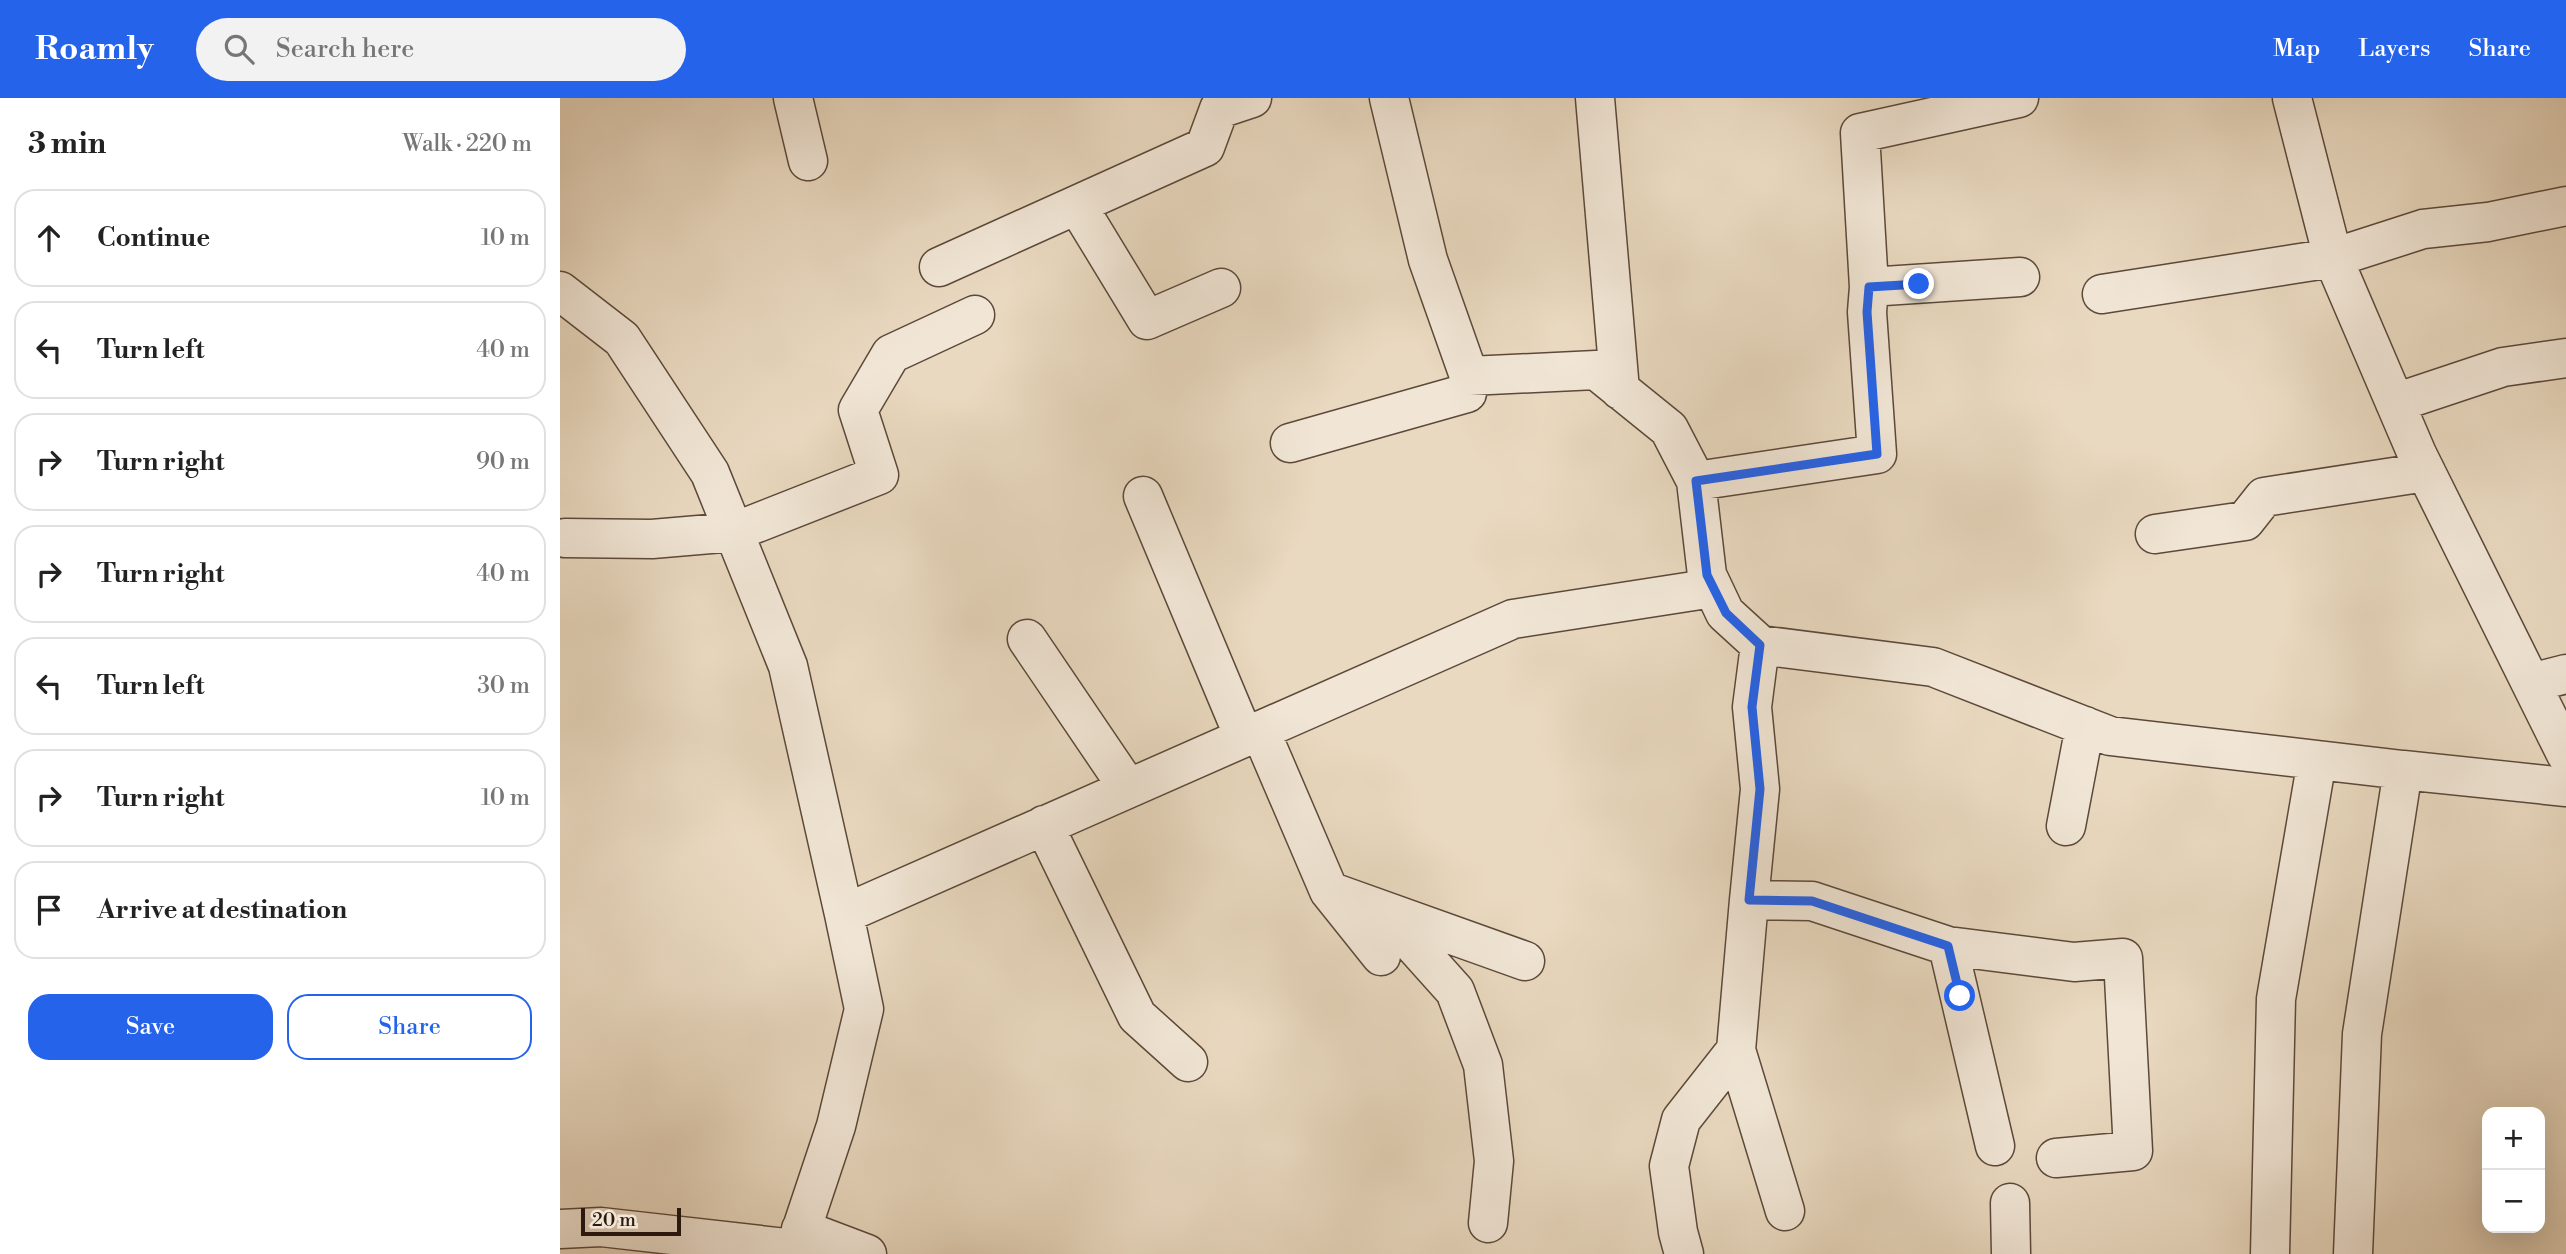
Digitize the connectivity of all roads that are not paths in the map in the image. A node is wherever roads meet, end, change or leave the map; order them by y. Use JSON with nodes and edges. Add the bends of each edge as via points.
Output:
{"nodes":[{"id":1,"x":793,"y":98,"type":"edge"},
{"id":2,"x":1252,"y":98,"type":"edge"},
{"id":3,"x":1389,"y":98,"type":"edge"},
{"id":4,"x":1595,"y":98,"type":"edge"},
{"id":5,"x":2019,"y":98,"type":"edge"},
{"id":6,"x":2292,"y":98,"type":"edge"},
{"id":7,"x":808,"y":161,"type":"dead end"},
{"id":8,"x":1077,"y":205,"type":"junction"},
{"id":9,"x":2566,"y":206,"type":"edge"},
{"id":10,"x":2333,"y":258,"type":"junction"},
{"id":11,"x":939,"y":267,"type":"dead end"},
{"id":12,"x":2020,"y":277,"type":"dead end"},
{"id":13,"x":1869,"y":287,"type":"junction"},
{"id":14,"x":1221,"y":288,"type":"dead end"},
{"id":15,"x":560,"y":291,"type":"edge"},
{"id":16,"x":2102,"y":294,"type":"dead end"},
{"id":17,"x":975,"y":315,"type":"dead end"},
{"id":18,"x":2566,"y":358,"type":"edge"},
{"id":19,"x":1469,"y":376,"type":"junction"},
{"id":20,"x":1620,"y":390,"type":"junction"},
{"id":21,"x":2395,"y":403,"type":"junction"},
{"id":22,"x":1290,"y":443,"type":"dead end"},
{"id":23,"x":2426,"y":472,"type":"junction"},
{"id":24,"x":1696,"y":481,"type":"junction"},
{"id":25,"x":1143,"y":496,"type":"dead end"},
{"id":26,"x":734,"y":532,"type":"junction"},
{"id":27,"x":2155,"y":534,"type":"dead end"},
{"id":28,"x":565,"y":538,"type":"dead end"},
{"id":29,"x":1713,"y":588,"type":"junction"},
{"id":30,"x":1027,"y":639,"type":"dead end"},
{"id":31,"x":1760,"y":645,"type":"junction"},
{"id":32,"x":2549,"y":679,"type":"edge"},
{"id":33,"x":2085,"y":726,"type":"junction"},
{"id":34,"x":1252,"y":734,"type":"junction"},
{"id":35,"x":2566,"y":754,"type":"edge"},
{"id":36,"x":2317,"y":760,"type":"junction"},
{"id":37,"x":2403,"y":770,"type":"junction"},
{"id":38,"x":2566,"y":787,"type":"edge"},
{"id":39,"x":1128,"y":788,"type":"junction"},
{"id":40,"x":1044,"y":825,"type":"junction"},
{"id":41,"x":2066,"y":826,"type":"dead end"},
{"id":42,"x":1329,"y":891,"type":"junction"},
{"id":43,"x":1749,"y":900,"type":"junction"},
{"id":44,"x":1382,"y":910,"type":"junction"},
{"id":45,"x":844,"y":914,"type":"junction"},
{"id":46,"x":1948,"y":946,"type":"junction"},
{"id":47,"x":1381,"y":956,"type":"dead end"},
{"id":48,"x":1525,"y":961,"type":"dead end"},
{"id":49,"x":1736,"y":1050,"type":"junction"},
{"id":50,"x":1188,"y":1062,"type":"dead end"},
{"id":51,"x":1995,"y":1146,"type":"dead end"},
{"id":52,"x":2056,"y":1158,"type":"dead end"},
{"id":53,"x":2010,"y":1203,"type":"dead end"},
{"id":54,"x":1785,"y":1211,"type":"dead end"},
{"id":55,"x":1488,"y":1223,"type":"dead end"},
{"id":56,"x":560,"y":1229,"type":"edge"},
{"id":57,"x":796,"y":1244,"type":"edge"},
{"id":58,"x":867,"y":1254,"type":"edge"},
{"id":59,"x":1684,"y":1254,"type":"edge"},
{"id":60,"x":2011,"y":1254,"type":"edge"},
{"id":61,"x":2270,"y":1254,"type":"edge"},
{"id":62,"x":2353,"y":1254,"type":"edge"}],
"edges":[{"from":1,"to":7,"type":"street"},
{"from":2,"to":8,"type":"street","via":[[1219,109],[1205,147]]},
{"from":3,"to":19,"type":"street","via":[[1428,260]]},
{"from":4,"to":20,"type":"street"},
{"from":5,"to":13,"type":"street","via":[[1860,133]]},
{"from":6,"to":10,"type":"street"},
{"from":8,"to":11,"type":"street"},
{"from":8,"to":14,"type":"street","via":[[1147,320]]},
{"from":9,"to":10,"type":"street","via":[[2423,229]]},
{"from":10,"to":16,"type":"street"},
{"from":10,"to":21,"type":"street"},
{"from":12,"to":13,"type":"street"},
{"from":13,"to":24,"type":"street","via":[[1877,454]]},
{"from":15,"to":26,"type":"street","via":[[622,339],[710,473]]},
{"from":17,"to":26,"type":"street","via":[[891,354],[858,411],[879,475]]},
{"from":18,"to":21,"type":"street","via":[[2503,367]]},
{"from":19,"to":20,"type":"street","via":[[1596,370]]},
{"from":19,"to":22,"type":"street","via":[[1467,393]]},
{"from":20,"to":24,"type":"street","via":[[1670,429]]},
{"from":21,"to":23,"type":"street"},
{"from":23,"to":27,"type":"street","via":[[2264,497],[2245,521]]},
{"from":23,"to":32,"type":"street"},
{"from":24,"to":29,"type":"street","via":[[1707,575]]},
{"from":25,"to":34,"type":"street"},
{"from":26,"to":28,"type":"street"},
{"from":26,"to":45,"type":"street","via":[[788,666]]},
{"from":29,"to":31,"type":"street","via":[[1726,613]]},
{"from":29,"to":34,"type":"street","via":[[1513,619]]},
{"from":30,"to":39,"type":"street"},
{"from":31,"to":33,"type":"street","via":[[1933,667]]},
{"from":31,"to":43,"type":"street","via":[[1752,707],[1760,789]]},
{"from":32,"to":35,"type":"street"},
{"from":33,"to":36,"type":"street","via":[[2110,736]]},
{"from":33,"to":41,"type":"street"},
{"from":34,"to":39,"type":"street"},
{"from":34,"to":42,"type":"street"},
{"from":36,"to":37,"type":"street"},
{"from":36,"to":61,"type":"street","via":[[2276,999]]},
{"from":37,"to":38,"type":"street"},
{"from":37,"to":62,"type":"street","via":[[2362,1034]]},
{"from":39,"to":40,"type":"street"},
{"from":40,"to":45,"type":"street"},
{"from":40,"to":50,"type":"street","via":[[1137,1016]]},
{"from":42,"to":44,"type":"street"},
{"from":42,"to":47,"type":"street"},
{"from":43,"to":46,"type":"street","via":[[1812,901]]},
{"from":43,"to":49,"type":"street"},
{"from":44,"to":48,"type":"street"},
{"from":44,"to":55,"type":"street","via":[[1455,991],[1483,1065],[1494,1161]]},
{"from":45,"to":57,"type":"street","via":[[864,1009],[836,1126]]},
{"from":46,"to":51,"type":"street"},
{"from":46,"to":52,"type":"street","via":[[2074,962],[2123,958],[2133,1150]]},
{"from":49,"to":54,"type":"street"},
{"from":49,"to":59,"type":"street","via":[[1681,1120],[1669,1166]]},
{"from":53,"to":60,"type":"street"},
{"from":56,"to":57,"type":"street","via":[[601,1227]]},
{"from":57,"to":58,"type":"street"}]}
